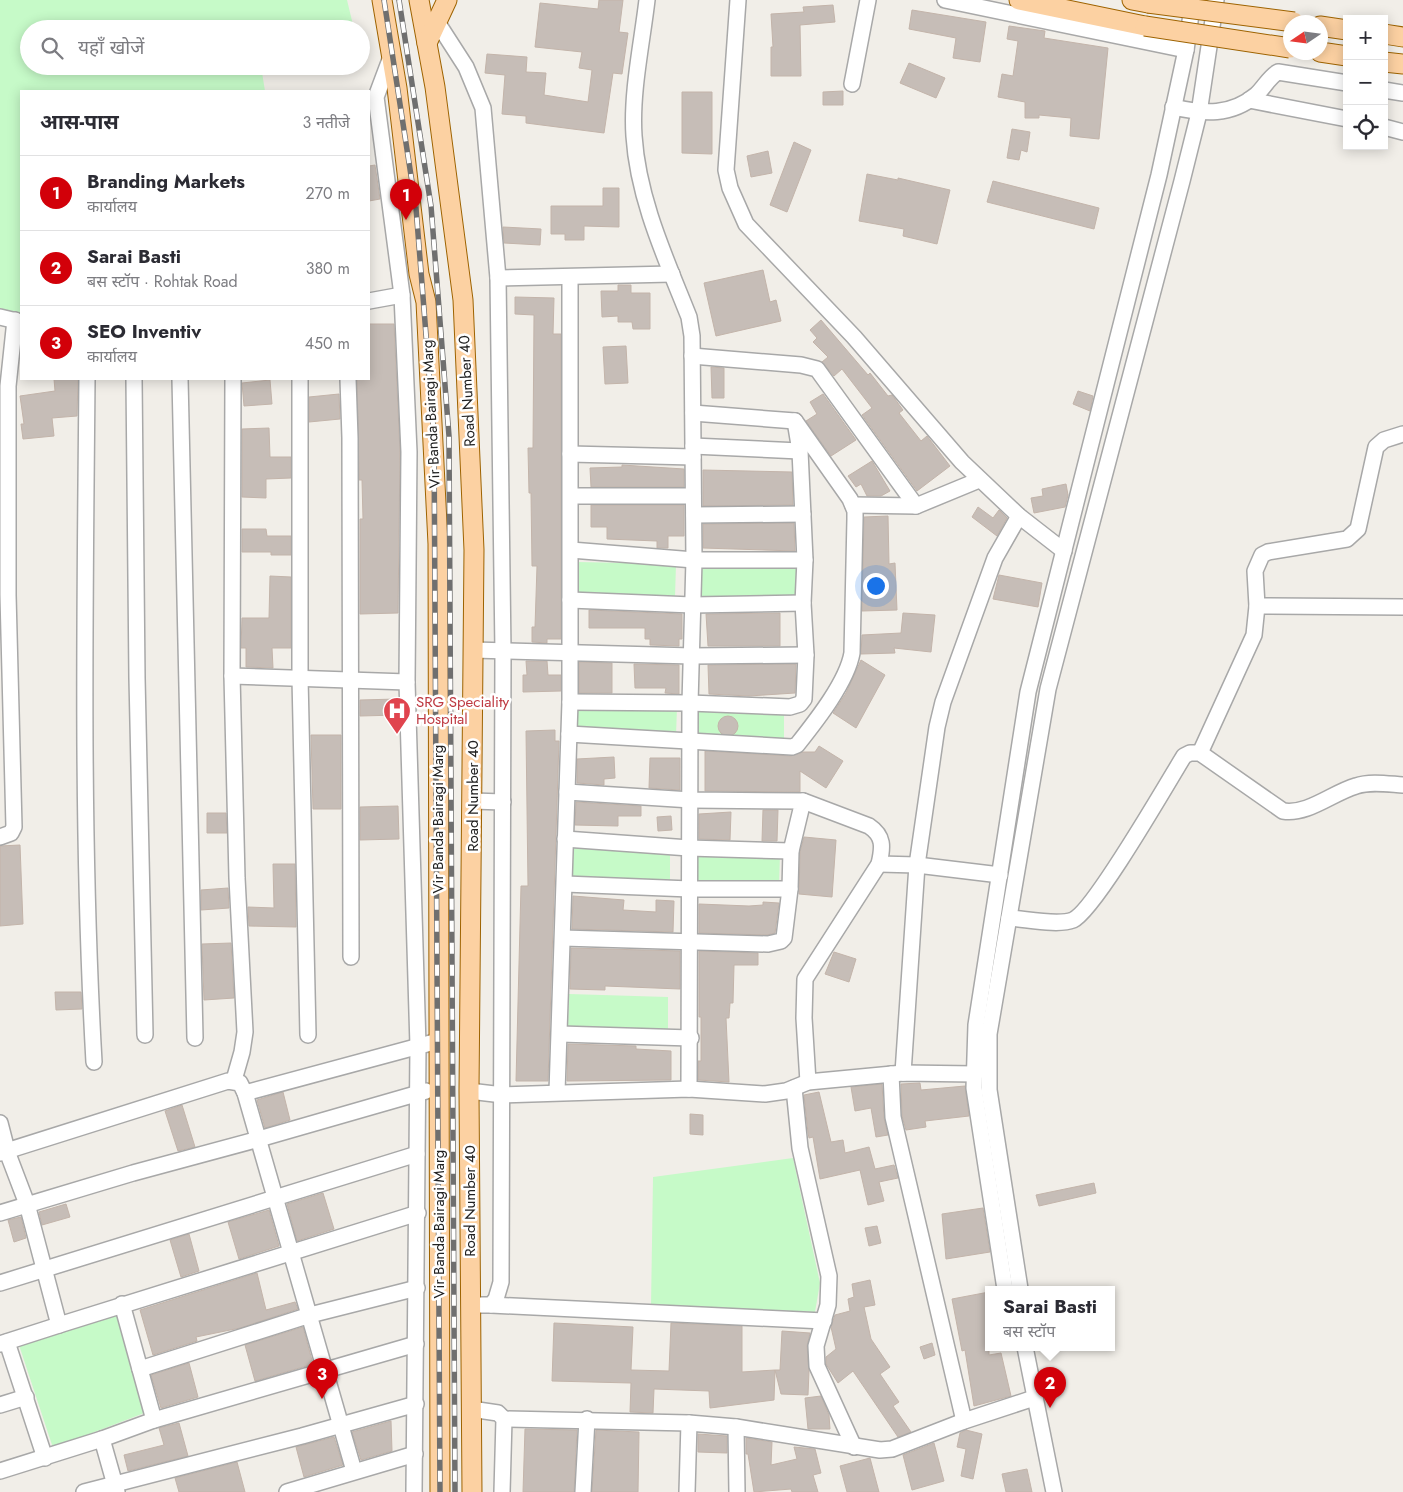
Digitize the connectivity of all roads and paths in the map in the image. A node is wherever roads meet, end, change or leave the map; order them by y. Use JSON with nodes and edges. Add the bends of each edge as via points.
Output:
{"nodes":[{"id":1,"x":382,"y":0,"type":"edge"},
{"id":2,"x":419,"y":0,"type":"edge"},
{"id":3,"x":447,"y":0,"type":"edge"},
{"id":4,"x":647,"y":0,"type":"edge"},
{"id":5,"x":738,"y":0,"type":"edge"},
{"id":6,"x":868,"y":0,"type":"edge"},
{"id":7,"x":945,"y":0,"type":"edge"},
{"id":8,"x":1019,"y":0,"type":"edge"},
{"id":9,"x":1192,"y":0,"type":"edge"},
{"id":10,"x":1216,"y":0,"type":"edge"},
{"id":11,"x":1140,"y":2,"type":"edge"},
{"id":12,"x":1283,"y":21,"type":"edge"},
{"id":13,"x":437,"y":22,"type":"junction"},
{"id":14,"x":1328,"y":27,"type":"edge"},
{"id":15,"x":1343,"y":29,"type":"edge"},
{"id":16,"x":1388,"y":35,"type":"edge"},
{"id":17,"x":1403,"y":37,"type":"edge"},
{"id":18,"x":427,"y":43,"type":"junction"},
{"id":19,"x":1283,"y":47,"type":"edge"},
{"id":20,"x":1186,"y":50,"type":"junction"},
{"id":21,"x":1328,"y":53,"type":"edge"},
{"id":22,"x":1343,"y":55,"type":"edge"},
{"id":23,"x":391,"y":57,"type":"junction"},
{"id":24,"x":1388,"y":62,"type":"edge"},
{"id":25,"x":1403,"y":64,"type":"edge"},
{"id":26,"x":1343,"y":82,"type":"edge"},
{"id":27,"x":852,"y":84,"type":"dead end"},
{"id":28,"x":1388,"y":91,"type":"edge"},
{"id":29,"x":1403,"y":93,"type":"edge"},
{"id":30,"x":1249,"y":100,"type":"junction"},
{"id":31,"x":1173,"y":107,"type":"junction"},
{"id":32,"x":1199,"y":113,"type":"junction"},
{"id":33,"x":1343,"y":118,"type":"edge"},
{"id":34,"x":1388,"y":129,"type":"edge"},
{"id":35,"x":1403,"y":132,"type":"edge"},
{"id":36,"x":672,"y":274,"type":"junction"},
{"id":37,"x":498,"y":278,"type":"junction"},
{"id":38,"x":570,"y":278,"type":"junction"},
{"id":39,"x":402,"y":295,"type":"junction"},
{"id":40,"x":370,"y":301,"type":"edge"},
{"id":41,"x":12,"y":320,"type":"edge"},
{"id":42,"x":692,"y":356,"type":"junction"},
{"id":43,"x":87,"y":380,"type":"edge"},
{"id":44,"x":134,"y":380,"type":"edge"},
{"id":45,"x":180,"y":380,"type":"edge"},
{"id":46,"x":233,"y":380,"type":"edge"},
{"id":47,"x":300,"y":380,"type":"edge"},
{"id":48,"x":348,"y":380,"type":"edge"},
{"id":49,"x":4,"y":385,"type":"edge"},
{"id":50,"x":693,"y":413,"type":"junction"},
{"id":51,"x":795,"y":421,"type":"junction"},
{"id":52,"x":1403,"y":434,"type":"edge"},
{"id":53,"x":800,"y":450,"type":"junction"},
{"id":54,"x":433,"y":451,"type":"junction"},
{"id":55,"x":409,"y":452,"type":"junction"},
{"id":56,"x":693,"y":452,"type":"junction"},
{"id":57,"x":570,"y":454,"type":"junction"},
{"id":58,"x":979,"y":480,"type":"junction"},
{"id":59,"x":571,"y":496,"type":"junction"},
{"id":60,"x":693,"y":496,"type":"junction"},
{"id":61,"x":853,"y":505,"type":"junction"},
{"id":62,"x":916,"y":506,"type":"junction"},
{"id":63,"x":802,"y":514,"type":"junction"},
{"id":64,"x":694,"y":515,"type":"junction"},
{"id":65,"x":1019,"y":516,"type":"junction"},
{"id":66,"x":571,"y":550,"type":"junction"},
{"id":67,"x":1064,"y":551,"type":"junction"},
{"id":68,"x":694,"y":560,"type":"junction"},
{"id":69,"x":805,"y":560,"type":"junction"},
{"id":70,"x":4,"y":594,"type":"edge"},
{"id":71,"x":570,"y":600,"type":"junction"},
{"id":72,"x":803,"y":603,"type":"junction"},
{"id":73,"x":692,"y":604,"type":"junction"},
{"id":74,"x":1256,"y":606,"type":"junction"},
{"id":75,"x":1403,"y":607,"type":"edge"},
{"id":76,"x":473,"y":650,"type":"junction"},
{"id":77,"x":503,"y":652,"type":"junction"},
{"id":78,"x":569,"y":652,"type":"junction"},
{"id":79,"x":806,"y":655,"type":"junction"},
{"id":80,"x":692,"y":656,"type":"junction"},
{"id":81,"x":232,"y":676,"type":"junction"},
{"id":82,"x":300,"y":678,"type":"junction"},
{"id":83,"x":350,"y":680,"type":"junction"},
{"id":84,"x":407,"y":682,"type":"junction"},
{"id":85,"x":570,"y":702,"type":"junction"},
{"id":86,"x":690,"y":702,"type":"junction"},
{"id":87,"x":569,"y":734,"type":"junction"},
{"id":88,"x":690,"y":742,"type":"junction"},
{"id":89,"x":1200,"y":753,"type":"junction"},
{"id":90,"x":1403,"y":785,"type":"edge"},
{"id":91,"x":567,"y":792,"type":"junction"},
{"id":92,"x":691,"y":800,"type":"junction"},
{"id":93,"x":473,"y":801,"type":"junction"},
{"id":94,"x":803,"y":801,"type":"junction"},
{"id":95,"x":503,"y":802,"type":"junction"},
{"id":96,"x":0,"y":837,"type":"edge"},
{"id":97,"x":565,"y":840,"type":"junction"},
{"id":98,"x":689,"y":848,"type":"junction"},
{"id":99,"x":790,"y":851,"type":"junction"},
{"id":100,"x":879,"y":864,"type":"junction"},
{"id":101,"x":916,"y":865,"type":"junction"},
{"id":102,"x":1000,"y":874,"type":"junction"},
{"id":103,"x":565,"y":884,"type":"junction"},
{"id":104,"x":690,"y":889,"type":"junction"},
{"id":105,"x":790,"y":889,"type":"junction"},
{"id":106,"x":1009,"y":918,"type":"junction"},
{"id":107,"x":563,"y":938,"type":"junction"},
{"id":108,"x":689,"y":942,"type":"junction"},
{"id":109,"x":350,"y":957,"type":"dead end"},
{"id":110,"x":560,"y":1034,"type":"junction"},
{"id":111,"x":308,"y":1035,"type":"dead end"},
{"id":112,"x":146,"y":1036,"type":"dead end"},
{"id":113,"x":195,"y":1038,"type":"dead end"},
{"id":114,"x":690,"y":1038,"type":"junction"},
{"id":115,"x":438,"y":1041,"type":"junction"},
{"id":116,"x":418,"y":1046,"type":"junction"},
{"id":117,"x":94,"y":1062,"type":"dead end"},
{"id":118,"x":897,"y":1073,"type":"junction"},
{"id":119,"x":975,"y":1074,"type":"junction"},
{"id":120,"x":234,"y":1080,"type":"junction"},
{"id":121,"x":808,"y":1082,"type":"junction"},
{"id":122,"x":440,"y":1088,"type":"junction"},
{"id":123,"x":794,"y":1088,"type":"junction"},
{"id":124,"x":689,"y":1089,"type":"junction"},
{"id":125,"x":469,"y":1091,"type":"junction"},
{"id":126,"x":557,"y":1092,"type":"junction"},
{"id":127,"x":245,"y":1093,"type":"junction"},
{"id":128,"x":418,"y":1093,"type":"junction"},
{"id":129,"x":503,"y":1095,"type":"junction"},
{"id":130,"x":0,"y":1123,"type":"edge"},
{"id":131,"x":259,"y":1139,"type":"junction"},
{"id":132,"x":4,"y":1152,"type":"edge"},
{"id":133,"x":417,"y":1154,"type":"junction"},
{"id":134,"x":275,"y":1199,"type":"junction"},
{"id":135,"x":26,"y":1204,"type":"junction"},
{"id":136,"x":0,"y":1213,"type":"edge"},
{"id":137,"x":418,"y":1213,"type":"junction"},
{"id":138,"x":292,"y":1252,"type":"junction"},
{"id":139,"x":44,"y":1269,"type":"junction"},
{"id":140,"x":0,"y":1283,"type":"edge"},
{"id":141,"x":1005,"y":1286,"type":"edge"},
{"id":142,"x":1020,"y":1286,"type":"edge"},
{"id":143,"x":417,"y":1288,"type":"junction"},
{"id":144,"x":122,"y":1304,"type":"junction"},
{"id":145,"x":471,"y":1305,"type":"junction"},
{"id":146,"x":490,"y":1306,"type":"junction"},
{"id":147,"x":310,"y":1315,"type":"junction"},
{"id":148,"x":824,"y":1321,"type":"junction"},
{"id":149,"x":59,"y":1325,"type":"junction"},
{"id":150,"x":3,"y":1343,"type":"edge"},
{"id":151,"x":416,"y":1344,"type":"junction"},
{"id":152,"x":1024,"y":1351,"type":"edge"},
{"id":153,"x":140,"y":1369,"type":"junction"},
{"id":154,"x":327,"y":1370,"type":"junction"},
{"id":155,"x":26,"y":1397,"type":"junction"},
{"id":156,"x":1034,"y":1398,"type":"junction"},
{"id":157,"x":416,"y":1404,"type":"junction"},
{"id":158,"x":0,"y":1405,"type":"edge"},
{"id":159,"x":471,"y":1409,"type":"junction"},
{"id":160,"x":504,"y":1419,"type":"junction"},
{"id":161,"x":154,"y":1420,"type":"junction"},
{"id":162,"x":587,"y":1420,"type":"junction"},
{"id":163,"x":964,"y":1421,"type":"junction"},
{"id":164,"x":689,"y":1423,"type":"junction"},
{"id":165,"x":341,"y":1425,"type":"junction"},
{"id":166,"x":736,"y":1427,"type":"junction"},
{"id":167,"x":102,"y":1440,"type":"junction"},
{"id":168,"x":854,"y":1447,"type":"junction"},
{"id":169,"x":415,"y":1454,"type":"junction"},
{"id":170,"x":45,"y":1458,"type":"junction"},
{"id":171,"x":0,"y":1471,"type":"edge"},
{"id":172,"x":354,"y":1471,"type":"junction"},
{"id":173,"x":116,"y":1488,"type":"edge"},
{"id":174,"x":84,"y":1492,"type":"edge"},
{"id":175,"x":287,"y":1492,"type":"edge"},
{"id":176,"x":414,"y":1492,"type":"edge"},
{"id":177,"x":440,"y":1492,"type":"edge"},
{"id":178,"x":472,"y":1492,"type":"edge"},
{"id":179,"x":502,"y":1492,"type":"edge"},
{"id":180,"x":583,"y":1492,"type":"edge"},
{"id":181,"x":687,"y":1492,"type":"edge"},
{"id":182,"x":738,"y":1492,"type":"edge"},
{"id":183,"x":1054,"y":1492,"type":"edge"}],
"edges":[{"from":1,"to":23,"type":"main road","name":"Vir Banda Bairagi Marg"},
{"from":2,"to":18,"type":"main road"},
{"from":3,"to":13,"type":"main road"},
{"from":4,"to":36,"type":"street","via":[[634,134],[640,181]]},
{"from":5,"to":58,"type":"street","via":[[726,170],[738,210],[746,224],[854,336]]},
{"from":6,"to":27,"type":"street"},
{"from":7,"to":20,"type":"street"},
{"from":8,"to":19,"type":"main road","bridge":true,"via":[[1144,26]]},
{"from":9,"to":20,"type":"street"},
{"from":10,"to":32,"type":"street"},
{"from":11,"to":12,"type":"main road","bridge":true},
{"from":13,"to":18,"type":"main road"},
{"from":13,"to":37,"type":"street","via":[[466,68],[483,108]]},
{"from":14,"to":15,"type":"main road"},
{"from":16,"to":17,"type":"main road"},
{"from":18,"to":76,"type":"main road","name":"Road Number 40","via":[[463,300],[474,550]]},
{"from":20,"to":31,"type":"street"},
{"from":21,"to":22,"type":"main road"},
{"from":23,"to":39,"type":"street","via":[[376,97]]},
{"from":23,"to":54,"type":"main road","name":"Vir Banda Bairagi Marg","via":[[419,274],[426,302]]},
{"from":24,"to":25,"type":"main road"},
{"from":26,"to":30,"type":"street","via":[[1278,72]]},
{"from":28,"to":29,"type":"street"},
{"from":30,"to":32,"type":"street","via":[[1228,111]]},
{"from":30,"to":33,"type":"street"},
{"from":31,"to":32,"type":"street"},
{"from":31,"to":67,"type":"street","via":[[1157,184]]},
{"from":32,"to":106,"type":"street","via":[[1048,689]]},
{"from":34,"to":35,"type":"street"},
{"from":36,"to":38,"type":"street"},
{"from":36,"to":42,"type":"street","via":[[690,318]]},
{"from":37,"to":38,"type":"street"},
{"from":37,"to":77,"type":"street"},
{"from":38,"to":57,"type":"street"},
{"from":39,"to":40,"type":"street"},
{"from":39,"to":55,"type":"street"},
{"from":41,"to":49,"type":"street"},
{"from":42,"to":50,"type":"street"},
{"from":42,"to":62,"type":"street","via":[[817,369]]},
{"from":43,"to":117,"type":"street","via":[[83,744]]},
{"from":44,"to":112,"type":"street"},
{"from":45,"to":113,"type":"street"},
{"from":46,"to":81,"type":"street"},
{"from":47,"to":82,"type":"street"},
{"from":48,"to":83,"type":"street"},
{"from":49,"to":70,"type":"street"},
{"from":50,"to":51,"type":"street"},
{"from":50,"to":56,"type":"street"},
{"from":51,"to":53,"type":"street"},
{"from":51,"to":61,"type":"street"},
{"from":52,"to":74,"type":"street","via":[[1384,440],[1376,447],[1358,529],[1353,535],[1347,539],[1262,555],[1255,571]]},
{"from":53,"to":56,"type":"street"},
{"from":53,"to":63,"type":"street"},
{"from":54,"to":55,"type":"street"},
{"from":54,"to":115,"type":"main road","name":"Vir Banda Bairagi Marg","via":[[438,544]]},
{"from":55,"to":84,"type":"street"},
{"from":56,"to":57,"type":"street"},
{"from":56,"to":60,"type":"street"},
{"from":57,"to":59,"type":"street"},
{"from":58,"to":62,"type":"street"},
{"from":58,"to":65,"type":"street"},
{"from":59,"to":60,"type":"street"},
{"from":59,"to":66,"type":"street"},
{"from":60,"to":64,"type":"street"},
{"from":61,"to":62,"type":"street"},
{"from":61,"to":88,"type":"street","via":[[852,653],[847,669],[822,711],[797,745],[792,747]]},
{"from":63,"to":64,"type":"street"},
{"from":63,"to":69,"type":"street"},
{"from":64,"to":68,"type":"street"},
{"from":65,"to":67,"type":"street"},
{"from":65,"to":101,"type":"street","via":[[995,558],[944,702],[932,755]]},
{"from":66,"to":68,"type":"street"},
{"from":66,"to":71,"type":"street"},
{"from":67,"to":102,"type":"street","via":[[1028,692]]},
{"from":68,"to":69,"type":"street"},
{"from":68,"to":73,"type":"street"},
{"from":69,"to":72,"type":"street"},
{"from":70,"to":96,"type":"street","via":[[14,827],[11,833]]},
{"from":71,"to":73,"type":"street"},
{"from":71,"to":78,"type":"street"},
{"from":72,"to":73,"type":"street"},
{"from":72,"to":79,"type":"street"},
{"from":73,"to":80,"type":"street"},
{"from":74,"to":75,"type":"street"},
{"from":74,"to":89,"type":"street","via":[[1256,628],[1251,644]]},
{"from":76,"to":77,"type":"street"},
{"from":76,"to":93,"type":"main road","name":"Road Number 40"},
{"from":77,"to":78,"type":"street"},
{"from":77,"to":95,"type":"street"},
{"from":78,"to":80,"type":"street"},
{"from":78,"to":85,"type":"street"},
{"from":79,"to":80,"type":"street"},
{"from":79,"to":86,"type":"street","via":[[804,699],[800,704]]},
{"from":80,"to":86,"type":"street"},
{"from":81,"to":82,"type":"street"},
{"from":81,"to":120,"type":"street","via":[[245,1032]]},
{"from":82,"to":83,"type":"street"},
{"from":82,"to":111,"type":"street"},
{"from":83,"to":84,"type":"street"},
{"from":83,"to":109,"type":"street"},
{"from":84,"to":116,"type":"street"},
{"from":85,"to":86,"type":"street"},
{"from":85,"to":87,"type":"street"},
{"from":86,"to":88,"type":"street"},
{"from":87,"to":88,"type":"street"},
{"from":87,"to":91,"type":"street"},
{"from":88,"to":92,"type":"street"},
{"from":89,"to":90,"type":"street","via":[[1282,811],[1301,811],[1358,785]]},
{"from":89,"to":106,"type":"street","via":[[1190,752],[1184,756],[1127,849],[1085,910],[1075,919],[1065,922]]},
{"from":91,"to":92,"type":"street"},
{"from":91,"to":97,"type":"street"},
{"from":92,"to":94,"type":"street"},
{"from":92,"to":98,"type":"street"},
{"from":93,"to":95,"type":"street"},
{"from":93,"to":125,"type":"main road","name":"Road Number 40"},
{"from":94,"to":99,"type":"street"},
{"from":94,"to":100,"type":"street","via":[[874,830],[882,841]]},
{"from":95,"to":129,"type":"street"},
{"from":97,"to":98,"type":"street"},
{"from":97,"to":103,"type":"street"},
{"from":98,"to":99,"type":"street"},
{"from":98,"to":104,"type":"street"},
{"from":99,"to":105,"type":"street"},
{"from":100,"to":101,"type":"street"},
{"from":100,"to":121,"type":"street","via":[[805,979]]},
{"from":101,"to":102,"type":"street"},
{"from":101,"to":118,"type":"street"},
{"from":102,"to":119,"type":"street","via":[[976,1025]]},
{"from":103,"to":104,"type":"street"},
{"from":103,"to":107,"type":"street"},
{"from":104,"to":105,"type":"street"},
{"from":104,"to":108,"type":"street"},
{"from":105,"to":108,"type":"street","via":[[781,942]]},
{"from":106,"to":142,"type":"street","via":[[989,1034],[989,1090]]},
{"from":107,"to":108,"type":"street"},
{"from":107,"to":110,"type":"street"},
{"from":108,"to":114,"type":"street"},
{"from":110,"to":114,"type":"street"},
{"from":110,"to":126,"type":"street"},
{"from":114,"to":124,"type":"street"},
{"from":115,"to":116,"type":"street"},
{"from":115,"to":122,"type":"main road","name":"Vir Banda Bairagi Marg"},
{"from":116,"to":127,"type":"street"},
{"from":116,"to":128,"type":"street"},
{"from":118,"to":119,"type":"street"},
{"from":118,"to":121,"type":"street"},
{"from":118,"to":163,"type":"street","via":[[893,1117]]},
{"from":119,"to":141,"type":"street","via":[[974,1088]]},
{"from":120,"to":127,"type":"street","via":[[240,1083]]},
{"from":120,"to":132,"type":"street"},
{"from":121,"to":123,"type":"street"},
{"from":122,"to":128,"type":"street"},
{"from":122,"to":177,"type":"main road","name":"Vir Banda Bairagi Marg"},
{"from":123,"to":124,"type":"street","via":[[765,1094]]},
{"from":123,"to":148,"type":"street","via":[[800,1148],[829,1276]]},
{"from":124,"to":126,"type":"street"},
{"from":125,"to":129,"type":"street"},
{"from":125,"to":145,"type":"main road","name":"Road Number 40"},
{"from":126,"to":129,"type":"street"},
{"from":127,"to":131,"type":"street"},
{"from":128,"to":131,"type":"street"},
{"from":128,"to":133,"type":"street"},
{"from":129,"to":146,"type":"street","via":[[502,1282]]},
{"from":130,"to":132,"type":"street"},
{"from":131,"to":134,"type":"street"},
{"from":131,"to":135,"type":"street"},
{"from":132,"to":135,"type":"street"},
{"from":133,"to":134,"type":"street"},
{"from":133,"to":137,"type":"street"},
{"from":134,"to":138,"type":"street"},
{"from":134,"to":139,"type":"street"},
{"from":135,"to":136,"type":"street"},
{"from":135,"to":139,"type":"street"},
{"from":137,"to":138,"type":"street"},
{"from":137,"to":143,"type":"street"},
{"from":138,"to":144,"type":"street"},
{"from":138,"to":147,"type":"street"},
{"from":139,"to":140,"type":"street"},
{"from":139,"to":149,"type":"street"},
{"from":143,"to":147,"type":"street"},
{"from":143,"to":151,"type":"street"},
{"from":144,"to":149,"type":"street"},
{"from":144,"to":153,"type":"street"},
{"from":145,"to":146,"type":"street"},
{"from":145,"to":159,"type":"main road","name":"Road Number 40"},
{"from":146,"to":148,"type":"street"},
{"from":147,"to":153,"type":"street"},
{"from":147,"to":154,"type":"street"},
{"from":148,"to":168,"type":"street","via":[[816,1346],[818,1372]]},
{"from":149,"to":150,"type":"street"},
{"from":150,"to":155,"type":"street"},
{"from":151,"to":154,"type":"street"},
{"from":151,"to":157,"type":"street"},
{"from":152,"to":156,"type":"street"},
{"from":153,"to":161,"type":"street"},
{"from":154,"to":161,"type":"street"},
{"from":154,"to":165,"type":"street"},
{"from":155,"to":158,"type":"street"},
{"from":155,"to":170,"type":"street"},
{"from":156,"to":163,"type":"street"},
{"from":156,"to":183,"type":"street"},
{"from":157,"to":165,"type":"street"},
{"from":157,"to":169,"type":"street"},
{"from":159,"to":160,"type":"street","via":[[498,1413]]},
{"from":159,"to":178,"type":"main road","name":"Road Number 40"},
{"from":160,"to":162,"type":"street"},
{"from":160,"to":179,"type":"street"},
{"from":161,"to":167,"type":"street"},
{"from":162,"to":164,"type":"street"},
{"from":162,"to":180,"type":"street"},
{"from":163,"to":168,"type":"street","via":[[892,1449]]},
{"from":164,"to":166,"type":"street"},
{"from":164,"to":181,"type":"street"},
{"from":165,"to":172,"type":"street"},
{"from":165,"to":173,"type":"street"},
{"from":166,"to":168,"type":"street"},
{"from":166,"to":182,"type":"street"},
{"from":167,"to":170,"type":"street"},
{"from":167,"to":173,"type":"street"},
{"from":169,"to":172,"type":"street"},
{"from":169,"to":176,"type":"street"},
{"from":170,"to":171,"type":"street"},
{"from":172,"to":175,"type":"street"},
{"from":173,"to":174,"type":"street"}]}
